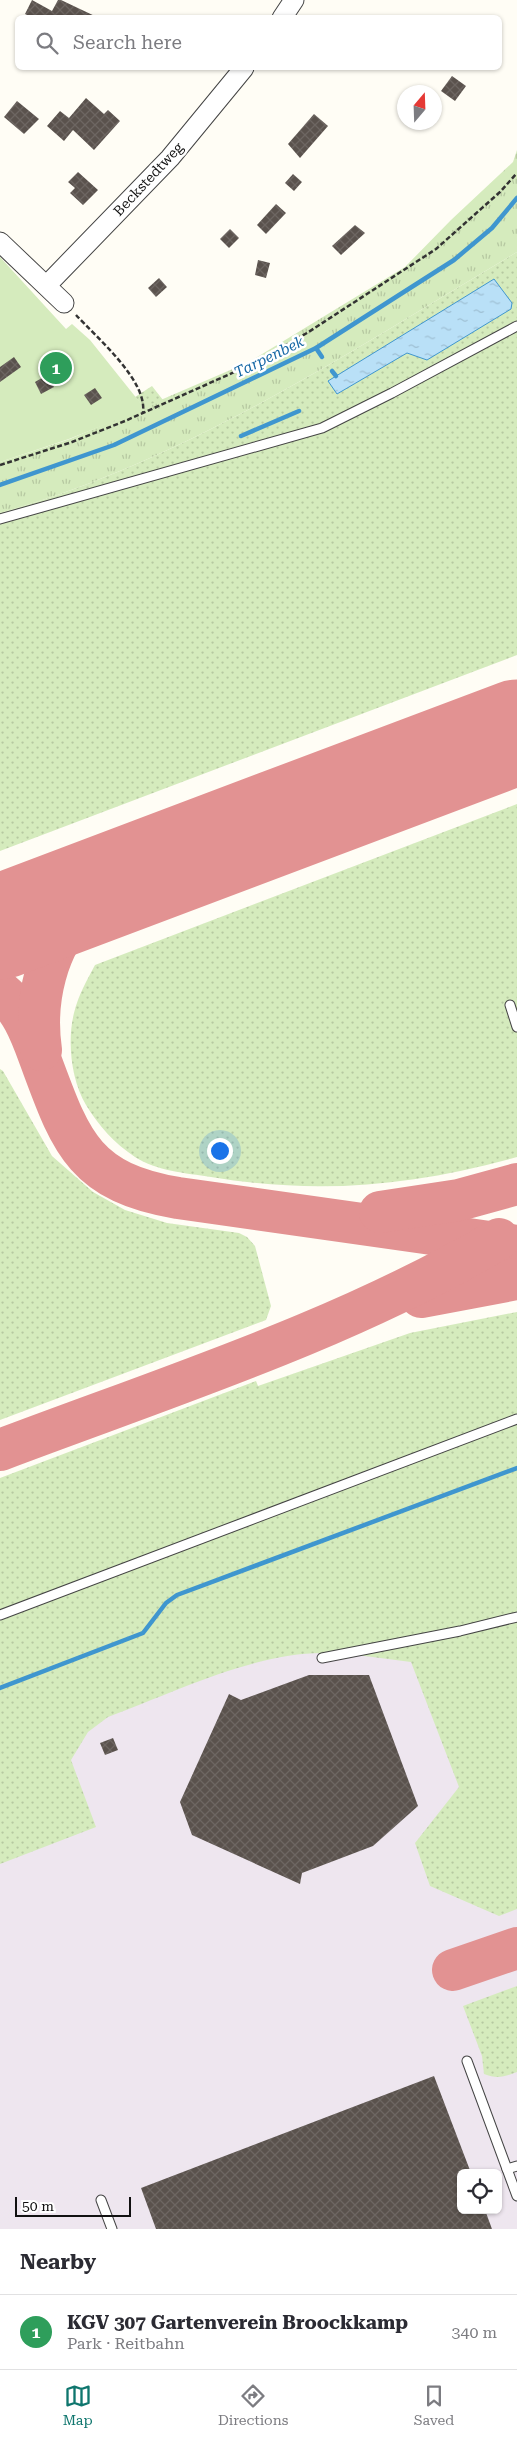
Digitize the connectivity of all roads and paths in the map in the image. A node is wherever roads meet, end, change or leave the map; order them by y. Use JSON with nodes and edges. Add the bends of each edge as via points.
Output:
{"nodes":[{"id":1,"x":294,"y":0,"type":"edge"},
{"id":2,"x":284,"y":15,"type":"edge"},
{"id":3,"x":242,"y":70,"type":"edge"},
{"id":4,"x":517,"y":173,"type":"edge"},
{"id":5,"x":0,"y":242,"type":"edge"},
{"id":6,"x":47,"y":285,"type":"junction"},
{"id":7,"x":64,"y":304,"type":"joint"},
{"id":8,"x":517,"y":326,"type":"edge"},
{"id":9,"x":143,"y":412,"type":"junction"},
{"id":10,"x":0,"y":465,"type":"edge"},
{"id":11,"x":0,"y":519,"type":"edge"},
{"id":12,"x":510,"y":1005,"type":"dead end"},
{"id":13,"x":517,"y":1027,"type":"edge"},
{"id":14,"x":517,"y":1419,"type":"edge"},
{"id":15,"x":0,"y":1615,"type":"edge"},
{"id":16,"x":517,"y":1617,"type":"edge"},
{"id":17,"x":322,"y":1658,"type":"dead end"},
{"id":18,"x":467,"y":2061,"type":"dead end"},
{"id":19,"x":517,"y":2166,"type":"edge"},
{"id":20,"x":507,"y":2169,"type":"junction"},
{"id":21,"x":517,"y":2196,"type":"edge"},
{"id":22,"x":101,"y":2200,"type":"dead end"},
{"id":23,"x":112,"y":2229,"type":"edge"}],
"edges":[{"from":1,"to":2,"type":"street"},
{"from":3,"to":6,"type":"street","name":"Beckstedtweg","via":[[170,158]]},
{"from":4,"to":9,"type":"path","via":[[459,229],[408,269],[250,365]]},
{"from":5,"to":6,"type":"street"},
{"from":6,"to":7,"type":"street"},
{"from":7,"to":9,"type":"path","via":[[138,384]]},
{"from":8,"to":11,"type":"lane","via":[[322,428]]},
{"from":9,"to":10,"type":"path","via":[[72,442]]},
{"from":12,"to":13,"type":"lane"},
{"from":14,"to":15,"type":"lane"},
{"from":16,"to":17,"type":"lane"},
{"from":18,"to":20,"type":"lane"},
{"from":19,"to":20,"type":"lane"},
{"from":20,"to":21,"type":"lane"},
{"from":22,"to":23,"type":"lane"}]}
